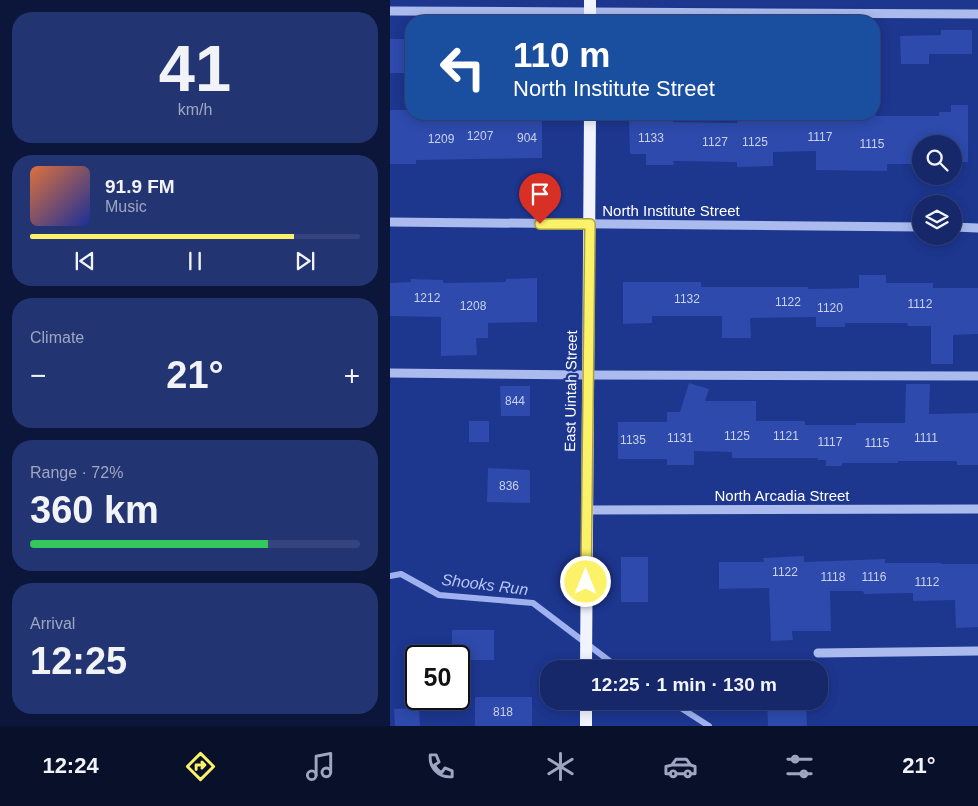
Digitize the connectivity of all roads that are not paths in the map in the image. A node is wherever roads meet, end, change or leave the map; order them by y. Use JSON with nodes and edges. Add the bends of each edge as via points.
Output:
{"nodes":[{"id":1,"x":390,"y":10,"type":"edge"},
{"id":2,"x":590,"y":11,"type":"edge"},
{"id":3,"x":978,"y":14,"type":"edge"},
{"id":4,"x":590,"y":120,"type":"edge"},
{"id":5,"x":390,"y":222,"type":"edge"},
{"id":6,"x":590,"y":224,"type":"junction"},
{"id":7,"x":912,"y":227,"type":"edge"},
{"id":8,"x":962,"y":227,"type":"edge"},
{"id":9,"x":978,"y":228,"type":"edge"},
{"id":10,"x":390,"y":373,"type":"edge"},
{"id":11,"x":588,"y":375,"type":"junction"},
{"id":12,"x":978,"y":376,"type":"edge"},
{"id":13,"x":978,"y":509,"type":"edge"},
{"id":14,"x":586,"y":510,"type":"junction"},
{"id":15,"x":978,"y":651,"type":"edge"},
{"id":16,"x":818,"y":653,"type":"dead end"},
{"id":17,"x":586,"y":660,"type":"edge"},
{"id":18,"x":586,"y":710,"type":"edge"},
{"id":19,"x":586,"y":726,"type":"edge"}],
"edges":[{"from":1,"to":2,"type":"street"},
{"from":2,"to":3,"type":"street"},
{"from":4,"to":6,"type":"main road","name":"East Uintah Street"},
{"from":5,"to":6,"type":"street","name":"North Institute Street"},
{"from":6,"to":7,"type":"street","name":"North Institute Street"},
{"from":6,"to":11,"type":"main road","name":"East Uintah Street"},
{"from":8,"to":9,"type":"street"},
{"from":10,"to":11,"type":"street"},
{"from":11,"to":12,"type":"street"},
{"from":11,"to":14,"type":"main road","name":"East Uintah Street"},
{"from":13,"to":14,"type":"street","name":"North Arcadia Street"},
{"from":14,"to":17,"type":"main road","name":"East Uintah Street"},
{"from":15,"to":16,"type":"street"},
{"from":18,"to":19,"type":"main road"}]}
